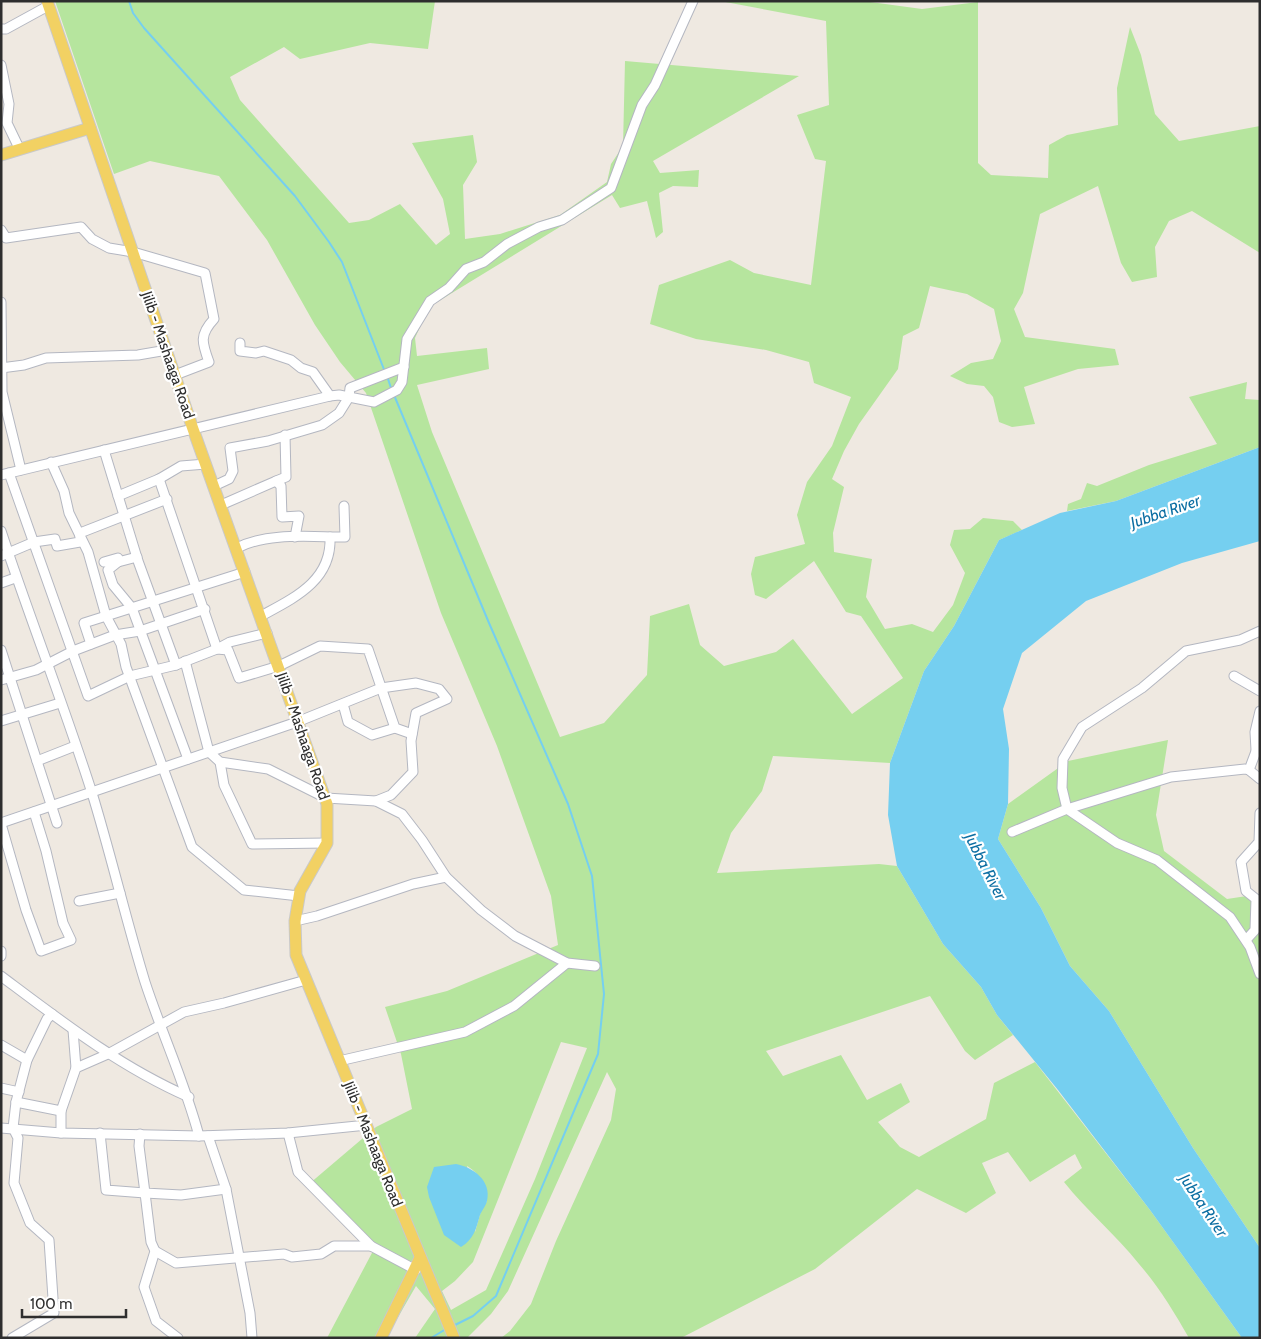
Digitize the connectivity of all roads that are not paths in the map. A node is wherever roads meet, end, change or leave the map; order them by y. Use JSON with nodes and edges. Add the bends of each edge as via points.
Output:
{"nodes":[{"id":1,"x":693,"y":1,"type":"edge"},
{"id":2,"x":48,"y":4,"type":"edge"},
{"id":3,"x":1,"y":29,"type":"edge"},
{"id":4,"x":1,"y":65,"type":"edge"},
{"id":5,"x":90,"y":128,"type":"junction"},
{"id":6,"x":19,"y":148,"type":"junction"},
{"id":7,"x":1,"y":155,"type":"edge"},
{"id":8,"x":1,"y":230,"type":"edge"},
{"id":9,"x":133,"y":252,"type":"junction"},
{"id":10,"x":1,"y":302,"type":"edge"},
{"id":11,"x":240,"y":343,"type":"dead end"},
{"id":12,"x":2,"y":347,"type":"edge"},
{"id":13,"x":167,"y":350,"type":"junction"},
{"id":14,"x":404,"y":366,"type":"junction"},
{"id":15,"x":2,"y":368,"type":"edge"},
{"id":16,"x":175,"y":375,"type":"junction"},
{"id":17,"x":330,"y":396,"type":"junction"},
{"id":18,"x":349,"y":397,"type":"junction"},
{"id":19,"x":193,"y":429,"type":"junction"},
{"id":20,"x":285,"y":435,"type":"junction"},
{"id":21,"x":104,"y":450,"type":"junction"},
{"id":22,"x":51,"y":462,"type":"junction"},
{"id":23,"x":206,"y":464,"type":"junction"},
{"id":24,"x":21,"y":470,"type":"junction"},
{"id":25,"x":5,"y":474,"type":"edge"},
{"id":26,"x":159,"y":479,"type":"junction"},
{"id":27,"x":276,"y":481,"type":"junction"},
{"id":28,"x":214,"y":486,"type":"junction"},
{"id":29,"x":118,"y":496,"type":"junction"},
{"id":30,"x":167,"y":499,"type":"junction"},
{"id":31,"x":221,"y":505,"type":"junction"},
{"id":32,"x":344,"y":506,"type":"dead end"},
{"id":33,"x":125,"y":517,"type":"junction"},
{"id":34,"x":1,"y":531,"type":"edge"},
{"id":35,"x":80,"y":533,"type":"junction"},
{"id":36,"x":295,"y":537,"type":"junction"},
{"id":37,"x":330,"y":537,"type":"junction"},
{"id":38,"x":34,"y":542,"type":"junction"},
{"id":39,"x":236,"y":548,"type":"junction"},
{"id":40,"x":5,"y":555,"type":"edge"},
{"id":41,"x":137,"y":556,"type":"junction"},
{"id":42,"x":106,"y":566,"type":"junction"},
{"id":43,"x":245,"y":572,"type":"junction"},
{"id":44,"x":95,"y":574,"type":"junction"},
{"id":45,"x":15,"y":578,"type":"junction"},
{"id":46,"x":1,"y":583,"type":"edge"},
{"id":47,"x":194,"y":588,"type":"junction"},
{"id":48,"x":152,"y":602,"type":"junction"},
{"id":49,"x":132,"y":608,"type":"junction"},
{"id":50,"x":205,"y":609,"type":"junction"},
{"id":51,"x":106,"y":616,"type":"junction"},
{"id":52,"x":261,"y":616,"type":"junction"},
{"id":53,"x":160,"y":623,"type":"junction"},
{"id":54,"x":140,"y":630,"type":"junction"},
{"id":55,"x":1260,"y":631,"type":"edge"},
{"id":56,"x":267,"y":632,"type":"junction"},
{"id":57,"x":115,"y":635,"type":"junction"},
{"id":58,"x":91,"y":644,"type":"junction"},
{"id":59,"x":217,"y":649,"type":"junction"},
{"id":60,"x":1,"y":650,"type":"edge"},
{"id":61,"x":73,"y":651,"type":"junction"},
{"id":62,"x":181,"y":663,"type":"junction"},
{"id":63,"x":47,"y":665,"type":"junction"},
{"id":64,"x":279,"y":666,"type":"junction"},
{"id":65,"x":154,"y":669,"type":"junction"},
{"id":66,"x":130,"y":676,"type":"junction"},
{"id":67,"x":1234,"y":676,"type":"dead end"},
{"id":68,"x":5,"y":679,"type":"edge"},
{"id":69,"x":381,"y":688,"type":"junction"},
{"id":70,"x":1260,"y":691,"type":"edge"},
{"id":71,"x":60,"y":703,"type":"junction"},
{"id":72,"x":342,"y":704,"type":"junction"},
{"id":73,"x":1260,"y":711,"type":"edge"},
{"id":74,"x":22,"y":715,"type":"junction"},
{"id":75,"x":1,"y":720,"type":"edge"},
{"id":76,"x":298,"y":722,"type":"junction"},
{"id":77,"x":395,"y":728,"type":"junction"},
{"id":78,"x":412,"y":734,"type":"junction"},
{"id":79,"x":76,"y":746,"type":"junction"},
{"id":80,"x":1258,"y":747,"type":"edge"},
{"id":81,"x":209,"y":752,"type":"junction"},
{"id":82,"x":188,"y":759,"type":"junction"},
{"id":83,"x":37,"y":761,"type":"junction"},
{"id":84,"x":220,"y":762,"type":"junction"},
{"id":85,"x":164,"y":767,"type":"junction"},
{"id":86,"x":1249,"y":770,"type":"junction"},
{"id":87,"x":1260,"y":779,"type":"edge"},
{"id":88,"x":92,"y":792,"type":"junction"},
{"id":89,"x":326,"y":798,"type":"junction"},
{"id":90,"x":376,"y":801,"type":"junction"},
{"id":91,"x":52,"y":806,"type":"junction"},
{"id":92,"x":1067,"y":809,"type":"junction"},
{"id":93,"x":34,"y":812,"type":"junction"},
{"id":94,"x":1260,"y":812,"type":"edge"},
{"id":95,"x":4,"y":820,"type":"edge"},
{"id":96,"x":57,"y":823,"type":"dead end"},
{"id":97,"x":1012,"y":832,"type":"dead end"},
{"id":98,"x":327,"y":843,"type":"junction"},
{"id":99,"x":446,"y":877,"type":"junction"},
{"id":100,"x":120,"y":892,"type":"junction"},
{"id":101,"x":299,"y":896,"type":"junction"},
{"id":102,"x":78,"y":901,"type":"dead end"},
{"id":103,"x":295,"y":921,"type":"junction"},
{"id":104,"x":1248,"y":944,"type":"junction"},
{"id":105,"x":1,"y":951,"type":"edge"},
{"id":106,"x":1260,"y":951,"type":"edge"},
{"id":107,"x":1,"y":956,"type":"edge"},
{"id":108,"x":567,"y":963,"type":"junction"},
{"id":109,"x":595,"y":966,"type":"dead end"},
{"id":110,"x":1260,"y":974,"type":"edge"},
{"id":111,"x":1,"y":976,"type":"edge"},
{"id":112,"x":306,"y":980,"type":"junction"},
{"id":113,"x":52,"y":1014,"type":"junction"},
{"id":114,"x":159,"y":1025,"type":"junction"},
{"id":115,"x":73,"y":1030,"type":"junction"},
{"id":116,"x":1,"y":1045,"type":"edge"},
{"id":117,"x":108,"y":1054,"type":"junction"},
{"id":118,"x":27,"y":1060,"type":"junction"},
{"id":119,"x":339,"y":1061,"type":"junction"},
{"id":120,"x":76,"y":1068,"type":"junction"},
{"id":121,"x":1,"y":1088,"type":"edge"},
{"id":122,"x":19,"y":1092,"type":"junction"},
{"id":123,"x":189,"y":1097,"type":"junction"},
{"id":124,"x":16,"y":1102,"type":"junction"},
{"id":125,"x":61,"y":1111,"type":"junction"},
{"id":126,"x":367,"y":1125,"type":"junction"},
{"id":127,"x":1,"y":1128,"type":"edge"},
{"id":128,"x":14,"y":1128,"type":"junction"},
{"id":129,"x":100,"y":1133,"type":"junction"},
{"id":130,"x":288,"y":1133,"type":"junction"},
{"id":131,"x":60,"y":1134,"type":"junction"},
{"id":132,"x":140,"y":1134,"type":"junction"},
{"id":133,"x":203,"y":1136,"type":"junction"},
{"id":134,"x":226,"y":1189,"type":"junction"},
{"id":135,"x":145,"y":1192,"type":"junction"},
{"id":136,"x":371,"y":1246,"type":"junction"},
{"id":137,"x":155,"y":1251,"type":"junction"},
{"id":138,"x":238,"y":1256,"type":"junction"},
{"id":139,"x":420,"y":1258,"type":"junction"},
{"id":140,"x":416,"y":1270,"type":"junction"},
{"id":141,"x":454,"y":1337,"type":"edge"},
{"id":142,"x":12,"y":1338,"type":"edge"},
{"id":143,"x":178,"y":1338,"type":"edge"},
{"id":144,"x":252,"y":1338,"type":"edge"},
{"id":145,"x":381,"y":1338,"type":"edge"}],
"edges":[{"from":1,"to":14,"type":"street","via":[[655,85],[642,105],[611,188],[562,220],[539,227],[484,262],[466,269],[421,313],[407,339]]},
{"from":2,"to":3,"type":"street"},
{"from":2,"to":5,"type":"main road","name":"Jilib - Mashaaga Road"},
{"from":4,"to":6,"type":"street","via":[[9,104],[8,123]]},
{"from":5,"to":6,"type":"main road"},
{"from":5,"to":9,"type":"main road","name":"Jilib - Mashaaga Road"},
{"from":6,"to":7,"type":"main road"},
{"from":8,"to":9,"type":"street","via":[[6,238],[81,227],[92,239],[109,248]]},
{"from":9,"to":13,"type":"main road","name":"Jilib - Mashaaga Road"},
{"from":9,"to":16,"type":"street","via":[[206,274],[214,319],[205,329],[202,344],[209,362]]},
{"from":10,"to":12,"type":"street"},
{"from":11,"to":17,"type":"street","via":[[240,351],[271,352],[313,372]]},
{"from":12,"to":15,"type":"street"},
{"from":13,"to":15,"type":"street","via":[[138,355],[46,358]]},
{"from":13,"to":16,"type":"main road","name":"Jilib - Mashaaga Road"},
{"from":14,"to":18,"type":"street","via":[[350,388]]},
{"from":14,"to":18,"type":"street","via":[[402,382],[393,392],[374,402]]},
{"from":15,"to":24,"type":"street","via":[[2,392]]},
{"from":16,"to":19,"type":"main road","name":"Jilib - Mashaaga Road"},
{"from":17,"to":18,"type":"street"},
{"from":17,"to":19,"type":"street"},
{"from":18,"to":20,"type":"street","via":[[339,413],[322,425]]},
{"from":19,"to":21,"type":"street"},
{"from":19,"to":23,"type":"main road","name":"Jilib - Mashaaga Road"},
{"from":20,"to":27,"type":"street","via":[[286,477]]},
{"from":20,"to":28,"type":"street","via":[[230,448],[233,471],[229,479]]},
{"from":21,"to":22,"type":"street"},
{"from":21,"to":29,"type":"street"},
{"from":22,"to":24,"type":"street"},
{"from":22,"to":35,"type":"street"},
{"from":23,"to":26,"type":"street","via":[[181,466]]},
{"from":23,"to":28,"type":"main road","name":"Jilib - Mashaaga Road"},
{"from":24,"to":25,"type":"street"},
{"from":25,"to":38,"type":"street"},
{"from":26,"to":29,"type":"street"},
{"from":26,"to":30,"type":"street"},
{"from":27,"to":31,"type":"street"},
{"from":27,"to":36,"type":"street","via":[[281,486],[282,516],[299,516]]},
{"from":28,"to":31,"type":"main road","name":"Jilib - Mashaaga Road"},
{"from":29,"to":33,"type":"street"},
{"from":30,"to":33,"type":"street"},
{"from":30,"to":47,"type":"street"},
{"from":31,"to":39,"type":"main road","name":"Jilib - Mashaaga Road"},
{"from":32,"to":37,"type":"street","via":[[345,537]]},
{"from":33,"to":35,"type":"street"},
{"from":33,"to":41,"type":"street"},
{"from":34,"to":40,"type":"street"},
{"from":35,"to":38,"type":"street","via":[[80,542],[57,546],[56,539]]},
{"from":35,"to":44,"type":"street"},
{"from":36,"to":37,"type":"street"},
{"from":36,"to":39,"type":"street","via":[[250,542]]},
{"from":37,"to":52,"type":"street","via":[[331,551],[317,580],[291,600]]},
{"from":38,"to":40,"type":"street"},
{"from":38,"to":61,"type":"street"},
{"from":39,"to":43,"type":"main road","name":"Jilib - Mashaaga Road"},
{"from":40,"to":45,"type":"street"},
{"from":41,"to":42,"type":"street"},
{"from":41,"to":48,"type":"street"},
{"from":42,"to":44,"type":"street"},
{"from":42,"to":49,"type":"street","via":[[113,585]]},
{"from":43,"to":47,"type":"street"},
{"from":43,"to":52,"type":"main road","name":"Jilib - Mashaaga Road"},
{"from":44,"to":51,"type":"street"},
{"from":45,"to":46,"type":"street"},
{"from":45,"to":63,"type":"street"},
{"from":47,"to":48,"type":"street"},
{"from":47,"to":50,"type":"street"},
{"from":48,"to":49,"type":"street"},
{"from":48,"to":53,"type":"street"},
{"from":49,"to":51,"type":"street"},
{"from":49,"to":54,"type":"street"},
{"from":50,"to":53,"type":"street"},
{"from":50,"to":59,"type":"street"},
{"from":51,"to":57,"type":"street"},
{"from":51,"to":58,"type":"street","via":[[84,623]]},
{"from":52,"to":56,"type":"main road","name":"Jilib - Mashaaga Road"},
{"from":53,"to":54,"type":"street"},
{"from":53,"to":62,"type":"street"},
{"from":54,"to":57,"type":"street"},
{"from":54,"to":65,"type":"street"},
{"from":55,"to":92,"type":"street","via":[[1240,640],[1186,652],[1142,688],[1082,727],[1063,759],[1062,788]]},
{"from":56,"to":59,"type":"street"},
{"from":56,"to":64,"type":"main road","name":"Jilib - Mashaaga Road"},
{"from":57,"to":58,"type":"street"},
{"from":57,"to":66,"type":"street","via":[[123,649]]},
{"from":58,"to":61,"type":"street"},
{"from":59,"to":62,"type":"street"},
{"from":59,"to":64,"type":"street","via":[[228,650],[239,678]]},
{"from":60,"to":68,"type":"street"},
{"from":61,"to":63,"type":"street"},
{"from":61,"to":66,"type":"street","via":[[88,696]]},
{"from":62,"to":65,"type":"street"},
{"from":62,"to":81,"type":"street"},
{"from":63,"to":68,"type":"street"},
{"from":63,"to":71,"type":"street"},
{"from":64,"to":69,"type":"street","via":[[320,646],[368,649]]},
{"from":64,"to":76,"type":"main road","name":"Jilib - Mashaaga Road"},
{"from":65,"to":66,"type":"street"},
{"from":65,"to":82,"type":"street"},
{"from":66,"to":85,"type":"street"},
{"from":67,"to":70,"type":"street"},
{"from":68,"to":74,"type":"street"},
{"from":69,"to":72,"type":"street"},
{"from":69,"to":77,"type":"street"},
{"from":69,"to":78,"type":"street","via":[[416,683],[439,689],[446,699],[416,713]]},
{"from":71,"to":74,"type":"street"},
{"from":71,"to":79,"type":"street"},
{"from":72,"to":76,"type":"street"},
{"from":72,"to":77,"type":"street","via":[[348,722],[372,735]]},
{"from":73,"to":80,"type":"street","via":[[1255,732]]},
{"from":74,"to":75,"type":"street"},
{"from":74,"to":83,"type":"street"},
{"from":76,"to":81,"type":"street"},
{"from":76,"to":89,"type":"main road","name":"Jilib - Mashaaga Road"},
{"from":77,"to":78,"type":"street"},
{"from":78,"to":90,"type":"street","via":[[413,772],[391,795]]},
{"from":79,"to":83,"type":"street"},
{"from":79,"to":88,"type":"street"},
{"from":80,"to":86,"type":"street"},
{"from":81,"to":82,"type":"street"},
{"from":81,"to":84,"type":"street"},
{"from":82,"to":85,"type":"street"},
{"from":83,"to":91,"type":"street"},
{"from":84,"to":89,"type":"street","via":[[268,769]]},
{"from":84,"to":98,"type":"street","via":[[224,785],[252,844]]},
{"from":85,"to":88,"type":"street"},
{"from":85,"to":101,"type":"street","via":[[192,847],[244,890]]},
{"from":86,"to":87,"type":"street"},
{"from":86,"to":92,"type":"street","via":[[1171,777]]},
{"from":88,"to":91,"type":"street"},
{"from":88,"to":100,"type":"street"},
{"from":89,"to":90,"type":"street"},
{"from":89,"to":98,"type":"main road","name":"Jilib - Mashaaga Road","via":[[329,814]]},
{"from":90,"to":99,"type":"street","via":[[402,814]]},
{"from":91,"to":93,"type":"street"},
{"from":91,"to":96,"type":"street"},
{"from":92,"to":97,"type":"street"},
{"from":92,"to":104,"type":"street","via":[[1117,843],[1157,860],[1230,917]]},
{"from":93,"to":95,"type":"street"},
{"from":93,"to":95,"type":"street","via":[[63,923],[71,940],[41,951],[26,910]]},
{"from":94,"to":104,"type":"street","via":[[1259,842],[1241,862],[1246,892],[1256,899],[1254,930]]},
{"from":98,"to":101,"type":"main road","name":"Jilib - Mashaaga Road"},
{"from":99,"to":103,"type":"street","via":[[413,884]]},
{"from":99,"to":108,"type":"street","via":[[515,936]]},
{"from":100,"to":102,"type":"street"},
{"from":100,"to":114,"type":"street"},
{"from":101,"to":103,"type":"main road","name":"Jilib - Mashaaga Road"},
{"from":103,"to":112,"type":"main road","name":"Jilib - Mashaaga Road","via":[[296,956]]},
{"from":104,"to":106,"type":"street"},
{"from":104,"to":110,"type":"street"},
{"from":105,"to":107,"type":"street"},
{"from":108,"to":109,"type":"street"},
{"from":108,"to":119,"type":"street","via":[[514,1006],[465,1032]]},
{"from":111,"to":113,"type":"street"},
{"from":112,"to":114,"type":"street","via":[[184,1012]]},
{"from":112,"to":119,"type":"main road","name":"Jilib - Mashaaga Road"},
{"from":113,"to":115,"type":"street"},
{"from":113,"to":118,"type":"street","via":[[46,1019]]},
{"from":114,"to":117,"type":"street"},
{"from":114,"to":123,"type":"street"},
{"from":115,"to":117,"type":"street"},
{"from":115,"to":120,"type":"street"},
{"from":116,"to":118,"type":"street"},
{"from":117,"to":120,"type":"street"},
{"from":117,"to":123,"type":"street","via":[[161,1085]]},
{"from":118,"to":122,"type":"street"},
{"from":119,"to":126,"type":"main road","name":"Jilib - Mashaaga Road"},
{"from":120,"to":125,"type":"street"},
{"from":121,"to":122,"type":"street"},
{"from":122,"to":124,"type":"street"},
{"from":123,"to":133,"type":"street"},
{"from":124,"to":125,"type":"street"},
{"from":124,"to":128,"type":"street"},
{"from":125,"to":131,"type":"street"},
{"from":126,"to":130,"type":"street"},
{"from":126,"to":139,"type":"main road","name":"Jilib - Mashaaga Road"},
{"from":127,"to":128,"type":"street"},
{"from":128,"to":131,"type":"street"},
{"from":128,"to":142,"type":"street","via":[[18,1138],[14,1183],[30,1223],[49,1240],[54,1313]]},
{"from":129,"to":131,"type":"street"},
{"from":129,"to":132,"type":"street"},
{"from":129,"to":135,"type":"street","via":[[106,1190]]},
{"from":130,"to":133,"type":"street"},
{"from":130,"to":136,"type":"street","via":[[298,1172]]},
{"from":132,"to":133,"type":"street"},
{"from":132,"to":135,"type":"street"},
{"from":133,"to":134,"type":"street"},
{"from":134,"to":135,"type":"street","via":[[181,1196]]},
{"from":134,"to":138,"type":"street"},
{"from":135,"to":137,"type":"street"},
{"from":136,"to":138,"type":"street","via":[[334,1246],[321,1254],[292,1257],[284,1254]]},
{"from":136,"to":140,"type":"street"},
{"from":137,"to":138,"type":"street","via":[[176,1263]]},
{"from":137,"to":143,"type":"street","via":[[144,1287],[156,1321]]},
{"from":138,"to":144,"type":"street"},
{"from":139,"to":140,"type":"main road"},
{"from":139,"to":141,"type":"main road","name":"Jilib - Mashaaga Road"},
{"from":140,"to":145,"type":"main road"}]}
